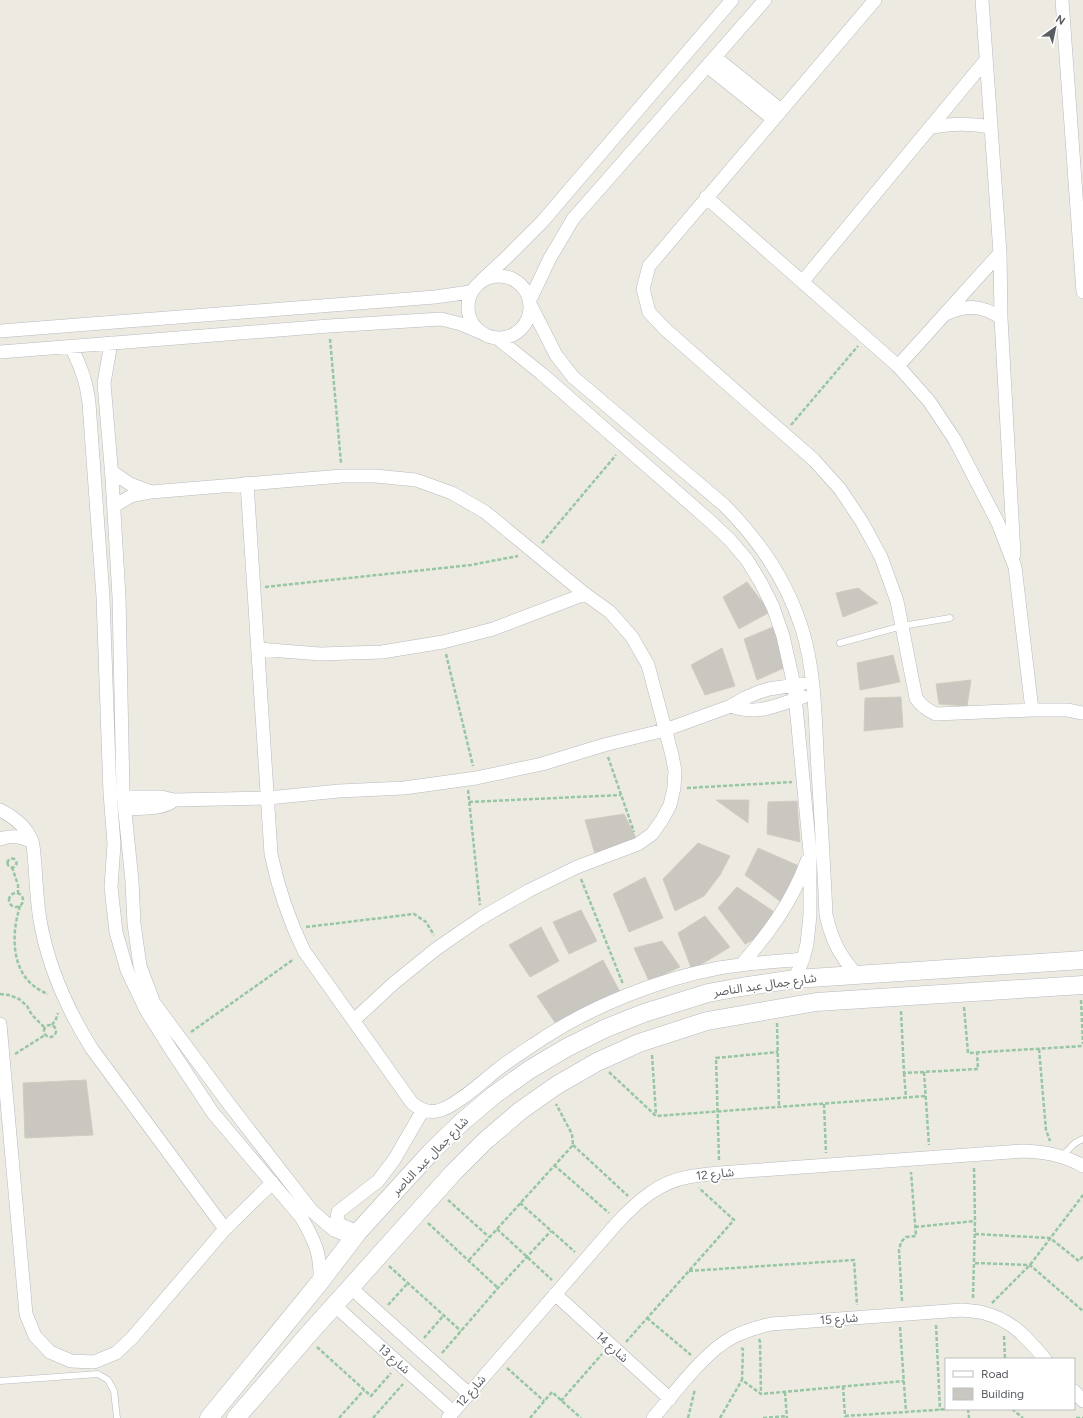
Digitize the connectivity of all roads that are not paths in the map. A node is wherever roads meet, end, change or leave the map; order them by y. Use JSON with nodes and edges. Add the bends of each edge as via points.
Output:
{"nodes":[{"id":1,"x":732,"y":0,"type":"edge"},
{"id":2,"x":765,"y":0,"type":"edge"},
{"id":3,"x":875,"y":0,"type":"edge"},
{"id":4,"x":982,"y":0,"type":"edge"},
{"id":5,"x":1062,"y":0,"type":"edge"},
{"id":6,"x":986,"y":60,"type":"junction"},
{"id":7,"x":711,"y":62,"type":"junction"},
{"id":8,"x":777,"y":115,"type":"junction"},
{"id":9,"x":991,"y":127,"type":"junction"},
{"id":10,"x":929,"y":128,"type":"junction"},
{"id":11,"x":706,"y":197,"type":"junction"},
{"id":12,"x":1000,"y":253,"type":"junction"},
{"id":13,"x":481,"y":280,"type":"junction"},
{"id":14,"x":803,"y":281,"type":"junction"},
{"id":15,"x":470,"y":292,"type":"junction"},
{"id":16,"x":1083,"y":292,"type":"edge"},
{"id":17,"x":530,"y":302,"type":"junction"},
{"id":18,"x":946,"y":314,"type":"junction"},
{"id":19,"x":1001,"y":318,"type":"junction"},
{"id":20,"x":0,"y":331,"type":"edge"},
{"id":21,"x":480,"y":332,"type":"junction"},
{"id":22,"x":497,"y":338,"type":"junction"},
{"id":23,"x":111,"y":343,"type":"junction"},
{"id":24,"x":71,"y":347,"type":"junction"},
{"id":25,"x":0,"y":352,"type":"edge"},
{"id":26,"x":898,"y":366,"type":"junction"},
{"id":27,"x":105,"y":402,"type":"junction"},
{"id":28,"x":89,"y":403,"type":"junction"},
{"id":29,"x":111,"y":471,"type":"junction"},
{"id":30,"x":247,"y":484,"type":"junction"},
{"id":31,"x":151,"y":492,"type":"junction"},
{"id":32,"x":114,"y":506,"type":"junction"},
{"id":33,"x":1015,"y":567,"type":"junction"},
{"id":34,"x":585,"y":594,"type":"junction"},
{"id":35,"x":950,"y":618,"type":"dead end"},
{"id":36,"x":902,"y":626,"type":"junction"},
{"id":37,"x":840,"y":643,"type":"dead end"},
{"id":38,"x":258,"y":649,"type":"junction"},
{"id":39,"x":794,"y":686,"type":"junction"},
{"id":40,"x":812,"y":688,"type":"junction"},
{"id":41,"x":795,"y":699,"type":"junction"},
{"id":42,"x":731,"y":706,"type":"junction"},
{"id":43,"x":1083,"y":706,"type":"edge"},
{"id":44,"x":1032,"y":710,"type":"junction"},
{"id":45,"x":1067,"y":710,"type":"junction"},
{"id":46,"x":1083,"y":713,"type":"edge"},
{"id":47,"x":665,"y":730,"type":"junction"},
{"id":48,"x":268,"y":798,"type":"junction"},
{"id":49,"x":124,"y":808,"type":"junction"},
{"id":50,"x":0,"y":810,"type":"edge"},
{"id":51,"x":112,"y":817,"type":"junction"},
{"id":52,"x":0,"y":839,"type":"edge"},
{"id":53,"x":32,"y":842,"type":"junction"},
{"id":54,"x":810,"y":852,"type":"junction"},
{"id":55,"x":825,"y":898,"type":"junction"},
{"id":56,"x":810,"y":900,"type":"junction"},
{"id":57,"x":1079,"y":957,"type":"edge"},
{"id":58,"x":803,"y":959,"type":"junction"},
{"id":59,"x":741,"y":965,"type":"junction"},
{"id":60,"x":857,"y":975,"type":"junction"},
{"id":61,"x":795,"y":979,"type":"junction"},
{"id":62,"x":1083,"y":985,"type":"edge"},
{"id":63,"x":354,"y":1020,"type":"junction"},
{"id":64,"x":0,"y":1024,"type":"edge"},
{"id":65,"x":229,"y":1104,"type":"junction"},
{"id":66,"x":423,"y":1110,"type":"junction"},
{"id":67,"x":213,"y":1113,"type":"junction"},
{"id":68,"x":1083,"y":1139,"type":"edge"},
{"id":69,"x":1062,"y":1156,"type":"junction"},
{"id":70,"x":1083,"y":1166,"type":"edge"},
{"id":71,"x":272,"y":1182,"type":"junction"},
{"id":72,"x":306,"y":1214,"type":"junction"},
{"id":73,"x":225,"y":1229,"type":"junction"},
{"id":74,"x":356,"y":1235,"type":"junction"},
{"id":75,"x":320,"y":1282,"type":"junction"},
{"id":76,"x":350,"y":1287,"type":"junction"},
{"id":77,"x":558,"y":1291,"type":"junction"},
{"id":78,"x":334,"y":1305,"type":"junction"},
{"id":79,"x":1044,"y":1358,"type":"edge"},
{"id":80,"x":0,"y":1381,"type":"edge"},
{"id":81,"x":1075,"y":1392,"type":"edge"},
{"id":82,"x":469,"y":1394,"type":"junction"},
{"id":83,"x":670,"y":1399,"type":"junction"},
{"id":84,"x":1083,"y":1401,"type":"edge"},
{"id":85,"x":451,"y":1415,"type":"edge"},
{"id":86,"x":117,"y":1418,"type":"edge"},
{"id":87,"x":209,"y":1418,"type":"edge"},
{"id":88,"x":236,"y":1418,"type":"edge"},
{"id":89,"x":653,"y":1418,"type":"edge"}],
"edges":[{"from":1,"to":13,"type":"street","via":[[542,222]]},
{"from":2,"to":7,"type":"street"},
{"from":3,"to":8,"type":"street"},
{"from":4,"to":6,"type":"street"},
{"from":5,"to":16,"type":"street"},
{"from":6,"to":9,"type":"street"},
{"from":6,"to":10,"type":"street"},
{"from":7,"to":8,"type":"street"},
{"from":7,"to":17,"type":"street","via":[[573,219],[550,258]]},
{"from":8,"to":11,"type":"street"},
{"from":9,"to":10,"type":"street","via":[[954,124]]},
{"from":9,"to":12,"type":"street"},
{"from":10,"to":14,"type":"street"},
{"from":11,"to":14,"type":"street"},
{"from":11,"to":36,"type":"street","via":[[649,266],[643,289],[649,312],[814,460],[840,489],[881,557],[897,601]]},
{"from":12,"to":18,"type":"street"},
{"from":12,"to":19,"type":"street"},
{"from":13,"to":15,"type":"street"},
{"from":13,"to":17,"type":"street","via":[[492,276],[504,276],[516,280],[525,289]]},
{"from":14,"to":26,"type":"street"},
{"from":15,"to":20,"type":"street","via":[[435,297]]},
{"from":15,"to":21,"type":"street","via":[[468,314],[472,324]]},
{"from":17,"to":22,"type":"street","via":[[530,312],[522,328],[514,334]]},
{"from":17,"to":40,"type":"street","via":[[556,355],[573,377],[724,505],[762,548],[783,584],[802,629]]},
{"from":18,"to":19,"type":"street","via":[[968,307],[980,308]]},
{"from":18,"to":26,"type":"street"},
{"from":19,"to":33,"type":"street"},
{"from":21,"to":22,"type":"street"},
{"from":21,"to":23,"type":"street","via":[[441,319]]},
{"from":22,"to":39,"type":"street","via":[[624,445],[730,540],[747,560],[773,607],[783,636]]},
{"from":23,"to":24,"type":"street"},
{"from":23,"to":27,"type":"street","via":[[104,383]]},
{"from":24,"to":25,"type":"street"},
{"from":24,"to":28,"type":"street","via":[[85,378]]},
{"from":26,"to":33,"type":"street","via":[[929,402],[955,440],[998,523]]},
{"from":27,"to":28,"type":"street"},
{"from":27,"to":29,"type":"street"},
{"from":28,"to":51,"type":"street","via":[[103,597]]},
{"from":29,"to":31,"type":"street","via":[[130,484]]},
{"from":29,"to":32,"type":"street"},
{"from":30,"to":31,"type":"street"},
{"from":30,"to":34,"type":"street","via":[[342,476],[416,480],[452,493],[485,512]]},
{"from":30,"to":38,"type":"street"},
{"from":31,"to":32,"type":"street","via":[[132,496]]},
{"from":32,"to":49,"type":"street"},
{"from":33,"to":44,"type":"street"},
{"from":34,"to":38,"type":"street","via":[[494,629],[443,642],[382,652],[320,654]]},
{"from":34,"to":47,"type":"street","via":[[610,612],[632,636],[648,665]]},
{"from":35,"to":36,"type":"lane"},
{"from":36,"to":37,"type":"lane"},
{"from":36,"to":44,"type":"street","via":[[916,698],[928,710],[936,714]]},
{"from":38,"to":48,"type":"street"},
{"from":39,"to":40,"type":"street"},
{"from":39,"to":41,"type":"street"},
{"from":39,"to":42,"type":"street","via":[[759,692]]},
{"from":40,"to":41,"type":"street"},
{"from":40,"to":55,"type":"street"},
{"from":41,"to":42,"type":"street","via":[[756,711]]},
{"from":41,"to":54,"type":"street"},
{"from":42,"to":47,"type":"street"},
{"from":43,"to":45,"type":"street"},
{"from":44,"to":45,"type":"street"},
{"from":45,"to":46,"type":"street"},
{"from":47,"to":48,"type":"street","via":[[542,764],[472,779],[404,788]]},
{"from":47,"to":63,"type":"street","via":[[675,771],[674,788],[670,805],[652,834],[638,844],[577,867],[528,891],[481,918],[436,949]]},
{"from":48,"to":49,"type":"street","via":[[174,800],[163,806]]},
{"from":48,"to":63,"type":"street","via":[[271,854],[284,904],[304,951]]},
{"from":49,"to":51,"type":"street"},
{"from":49,"to":65,"type":"street","via":[[140,966],[154,1003]]},
{"from":50,"to":53,"type":"street","via":[[12,816],[24,827]]},
{"from":51,"to":67,"type":"street","via":[[114,844],[111,887],[116,932],[127,970],[146,1010]]},
{"from":52,"to":53,"type":"street","via":[[22,837]]},
{"from":53,"to":73,"type":"street","via":[[40,919],[52,967],[64,1000],[92,1049]]},
{"from":54,"to":56,"type":"street"},
{"from":54,"to":59,"type":"street","via":[[794,892],[782,912]]},
{"from":55,"to":56,"type":"street"},
{"from":55,"to":60,"type":"street","via":[[826,916],[836,948]]},
{"from":56,"to":58,"type":"street","via":[[810,930]]},
{"from":57,"to":60,"type":"main road","name":"شارع جمال عبد الناصر"},
{"from":58,"to":59,"type":"street"},
{"from":58,"to":61,"type":"street"},
{"from":59,"to":66,"type":"street","via":[[678,978],[585,1014],[554,1031],[442,1109]]},
{"from":60,"to":61,"type":"main road","name":"شارع جمال عبد الناصر"},
{"from":61,"to":74,"type":"main road","name":"شارع جمال عبد الناصر","via":[[708,993],[676,1002],[604,1029],[566,1048],[494,1095],[462,1122],[431,1152]]},
{"from":62,"to":76,"type":"main road","name":"شارع جمال عبد الناصر","via":[[816,1002],[707,1021],[639,1043],[597,1062],[557,1085],[520,1111],[485,1141]]},
{"from":63,"to":66,"type":"street","via":[[408,1098]]},
{"from":64,"to":73,"type":"street","via":[[26,1314],[35,1336],[50,1352],[71,1361],[87,1362],[116,1354]]},
{"from":65,"to":67,"type":"street"},
{"from":65,"to":72,"type":"street"},
{"from":66,"to":74,"type":"street","via":[[394,1160],[378,1181],[338,1212],[337,1219],[341,1225]]},
{"from":67,"to":71,"type":"street"},
{"from":68,"to":69,"type":"lane"},
{"from":69,"to":70,"type":"street","name":"شارع 12"},
{"from":69,"to":77,"type":"street","name":"شارع 12","via":[[1023,1151],[687,1177],[669,1183],[636,1204]]},
{"from":71,"to":72,"type":"street"},
{"from":71,"to":73,"type":"street"},
{"from":72,"to":74,"type":"street","via":[[334,1230]]},
{"from":72,"to":75,"type":"street","via":[[317,1250]]},
{"from":74,"to":75,"type":"main road","name":"شارع جمال عبد الناصر"},
{"from":75,"to":87,"type":"main road","name":"شارع جمال عبد الناصر"},
{"from":76,"to":78,"type":"main road","name":"شارع جمال عبد الناصر"},
{"from":76,"to":82,"type":"street","name":"شارع 13"},
{"from":77,"to":82,"type":"street","name":"شارع 12"},
{"from":77,"to":83,"type":"street","name":"شارع 14","via":[[614,1348]]},
{"from":78,"to":85,"type":"street","name":"شارع 13","via":[[412,1375]]},
{"from":78,"to":88,"type":"main road","name":"شارع جمال عبد الناصر"},
{"from":79,"to":83,"type":"street","name":"شارع 15","via":[[1020,1332],[1003,1320],[983,1312],[962,1310],[771,1324],[751,1329],[716,1348]]},
{"from":80,"to":86,"type":"lane","via":[[98,1374],[108,1380],[114,1391]]},
{"from":81,"to":84,"type":"street"},
{"from":82,"to":85,"type":"street","name":"شارع 12"},
{"from":83,"to":89,"type":"street","name":"شارع 15"}]}
